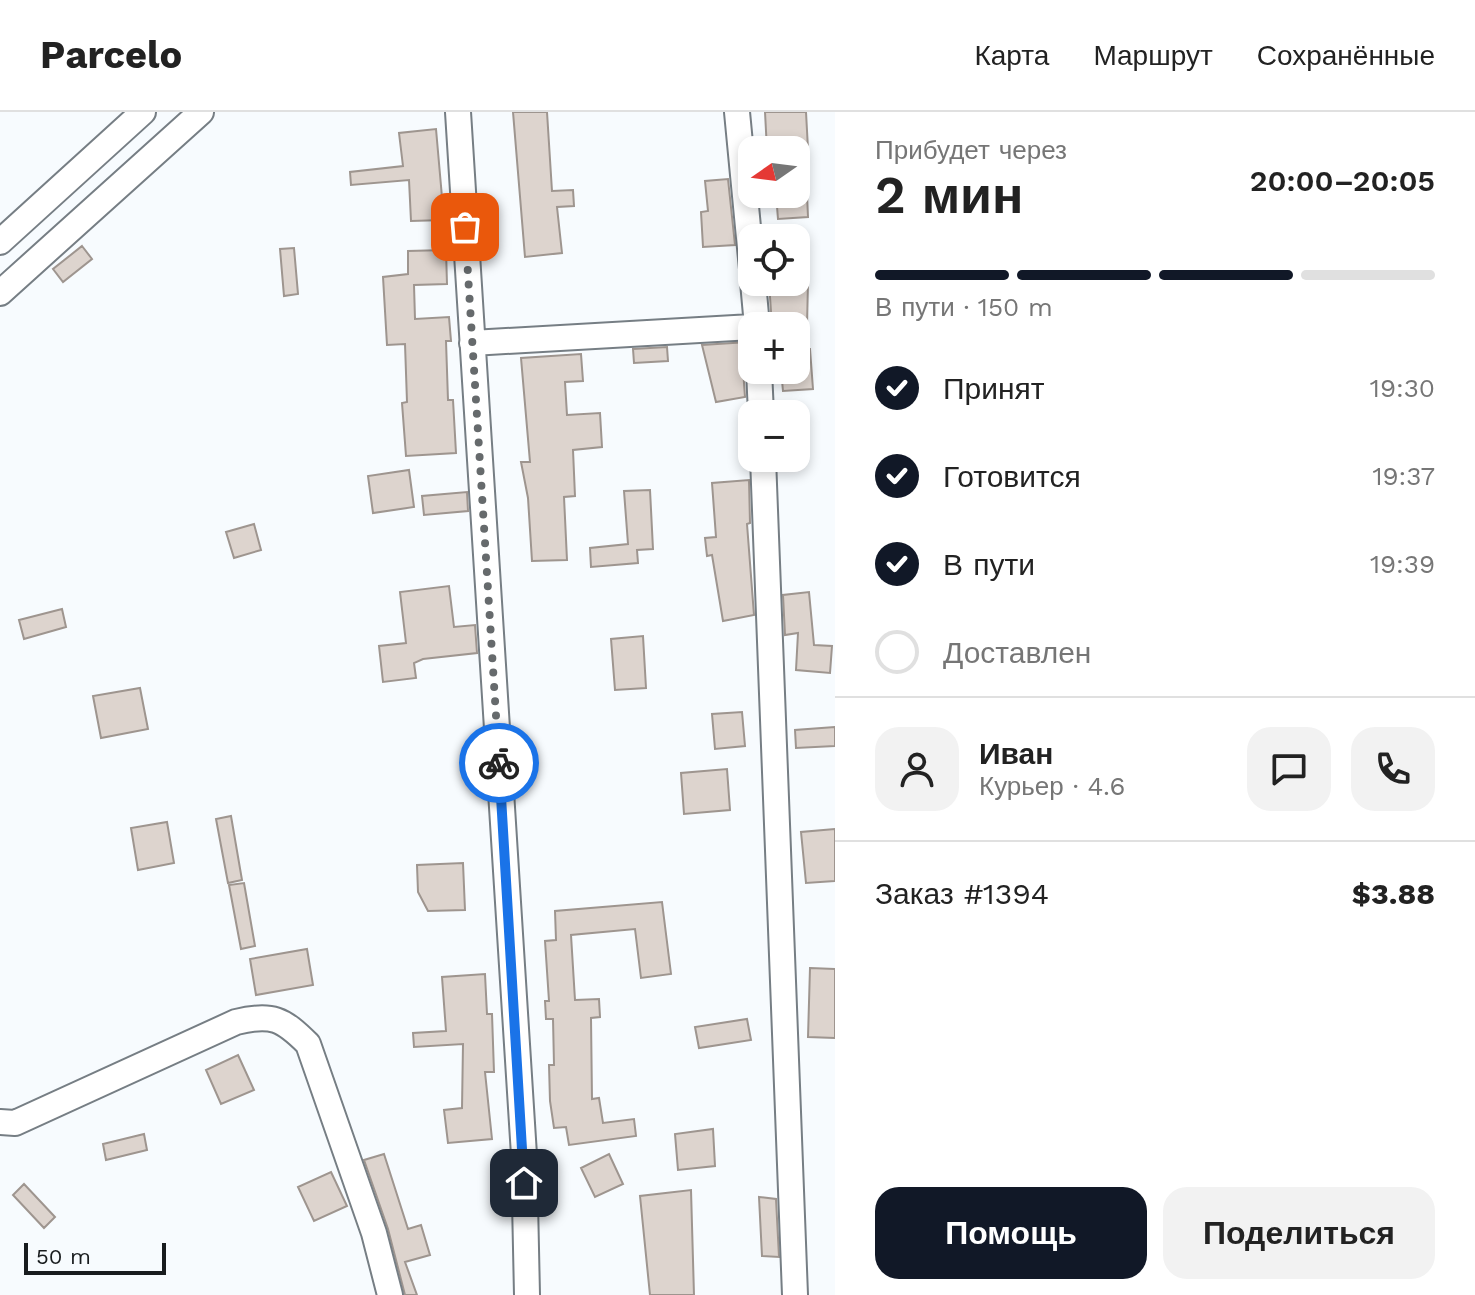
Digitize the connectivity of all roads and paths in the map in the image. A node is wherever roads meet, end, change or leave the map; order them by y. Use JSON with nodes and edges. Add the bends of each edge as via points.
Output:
{"nodes":[{"id":1,"x":143,"y":112,"type":"edge"},
{"id":2,"x":201,"y":112,"type":"edge"},
{"id":3,"x":458,"y":112,"type":"edge"},
{"id":4,"x":737,"y":112,"type":"edge"},
{"id":5,"x":748,"y":224,"type":"edge"},
{"id":6,"x":0,"y":242,"type":"edge"},
{"id":7,"x":0,"y":293,"type":"edge"},
{"id":8,"x":738,"y":328,"type":"edge"},
{"id":9,"x":472,"y":343,"type":"junction"},
{"id":10,"x":764,"y":472,"type":"edge"},
{"id":11,"x":0,"y":1122,"type":"edge"},
{"id":12,"x":390,"y":1295,"type":"edge"},
{"id":13,"x":527,"y":1295,"type":"edge"},
{"id":14,"x":795,"y":1295,"type":"edge"}],
"edges":[{"from":1,"to":6,"type":"street"},
{"from":2,"to":7,"type":"street"},
{"from":3,"to":9,"type":"street"},
{"from":4,"to":5,"type":"street"},
{"from":8,"to":9,"type":"street"},
{"from":9,"to":13,"type":"street","via":[[524,1155]]},
{"from":10,"to":14,"type":"street"},
{"from":11,"to":12,"type":"street","via":[[15,1123],[236,1022],[258,1016],[285,1022],[308,1044],[374,1233]]}]}
